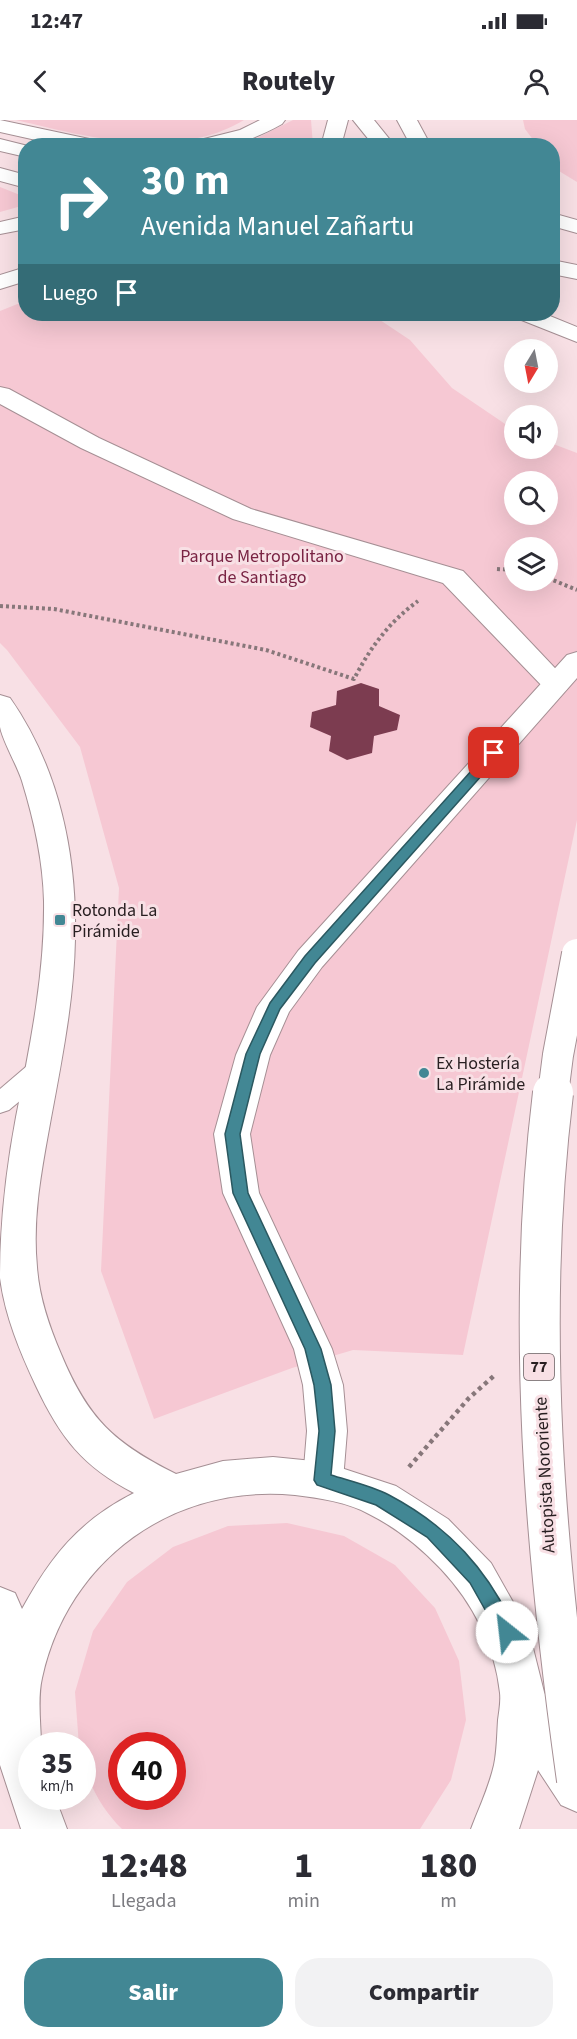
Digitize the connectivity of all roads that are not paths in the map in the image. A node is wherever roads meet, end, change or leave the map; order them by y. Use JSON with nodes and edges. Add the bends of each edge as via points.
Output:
{"nodes":[{"id":1,"x":275,"y":120,"type":"edge"},
{"id":2,"x":338,"y":120,"type":"edge"},
{"id":3,"x":363,"y":120,"type":"edge"},
{"id":4,"x":407,"y":120,"type":"edge"},
{"id":5,"x":0,"y":126,"type":"edge"},
{"id":6,"x":56,"y":138,"type":"edge"},
{"id":7,"x":234,"y":138,"type":"edge"},
{"id":8,"x":332,"y":138,"type":"edge"},
{"id":9,"x":378,"y":138,"type":"edge"},
{"id":10,"x":417,"y":138,"type":"edge"},
{"id":11,"x":0,"y":146,"type":"edge"},
{"id":12,"x":0,"y":151,"type":"edge"},
{"id":13,"x":18,"y":151,"type":"edge"},
{"id":14,"x":18,"y":152,"type":"edge"},
{"id":15,"x":0,"y":174,"type":"edge"},
{"id":16,"x":18,"y":180,"type":"edge"},
{"id":17,"x":0,"y":216,"type":"edge"},
{"id":18,"x":18,"y":217,"type":"edge"},
{"id":19,"x":560,"y":222,"type":"edge"},
{"id":20,"x":18,"y":224,"type":"edge"},
{"id":21,"x":577,"y":227,"type":"edge"},
{"id":22,"x":0,"y":228,"type":"edge"},
{"id":23,"x":560,"y":269,"type":"edge"},
{"id":24,"x":577,"y":272,"type":"edge"},
{"id":25,"x":18,"y":276,"type":"edge"},
{"id":26,"x":0,"y":282,"type":"edge"},
{"id":27,"x":544,"y":321,"type":"edge"},
{"id":28,"x":577,"y":335,"type":"edge"},
{"id":29,"x":0,"y":394,"type":"edge"},
{"id":30,"x":566,"y":672,"type":"edge"},
{"id":31,"x":0,"y":704,"type":"edge"},
{"id":32,"x":577,"y":954,"type":"edge"},
{"id":33,"x":43,"y":1067,"type":"junction"},
{"id":34,"x":0,"y":1103,"type":"edge"},
{"id":35,"x":323,"y":1480,"type":"junction"},
{"id":36,"x":174,"y":1492,"type":"junction"},
{"id":37,"x":0,"y":1608,"type":"edge"},
{"id":38,"x":19,"y":1681,"type":"junction"},
{"id":39,"x":522,"y":1694,"type":"junction"},
{"id":40,"x":19,"y":1732,"type":"edge"},
{"id":41,"x":577,"y":1780,"type":"edge"},
{"id":42,"x":577,"y":1789,"type":"edge"},
{"id":43,"x":37,"y":1810,"type":"edge"},
{"id":44,"x":44,"y":1829,"type":"edge"},
{"id":45,"x":494,"y":1829,"type":"edge"}],
"edges":[{"from":1,"to":7,"type":"main road"},
{"from":2,"to":8,"type":"main road"},
{"from":3,"to":9,"type":"main road"},
{"from":4,"to":10,"type":"main road"},
{"from":5,"to":6,"type":"main road"},
{"from":11,"to":13,"type":"main road"},
{"from":12,"to":14,"type":"main road"},
{"from":15,"to":16,"type":"main road"},
{"from":17,"to":18,"type":"main road"},
{"from":19,"to":21,"type":"main road"},
{"from":20,"to":22,"type":"main road"},
{"from":23,"to":24,"type":"main road"},
{"from":25,"to":26,"type":"main road"},
{"from":27,"to":28,"type":"main road"},
{"from":29,"to":30,"type":"main road","via":[[90,443],[242,513],[453,577]]},
{"from":30,"to":35,"type":"main road","via":[[310,959],[274,1007],[253,1054],[232,1134],[241,1193],[313,1349],[327,1431]]},
{"from":31,"to":33,"type":"main road","via":[[34,772],[46,805],[55,850],[61,909],[55,998]]},
{"from":32,"to":41,"type":"main road","name":"Autopista Nororiente","number":"77","bridge":true,"via":[[561,1035],[548,1143],[542,1208],[539,1351],[552,1581]]},
{"from":33,"to":34,"type":"lane"},
{"from":33,"to":36,"type":"main road","via":[[19,1198],[18,1268],[28,1314],[56,1388],[80,1428],[100,1450]]},
{"from":35,"to":36,"type":"main road","via":[[273,1475],[223,1479]]},
{"from":35,"to":39,"type":"main road","via":[[381,1499],[434,1532],[476,1577],[507,1632]]},
{"from":36,"to":38,"type":"main road","via":[[130,1516],[90,1547],[64,1578],[33,1631]]},
{"from":37,"to":38,"type":"main road"},
{"from":38,"to":40,"type":"main road"},
{"from":39,"to":42,"type":"main road","via":[[544,1740]]},
{"from":39,"to":45,"type":"main road","via":[[517,1764]]},
{"from":43,"to":44,"type":"main road"}]}
